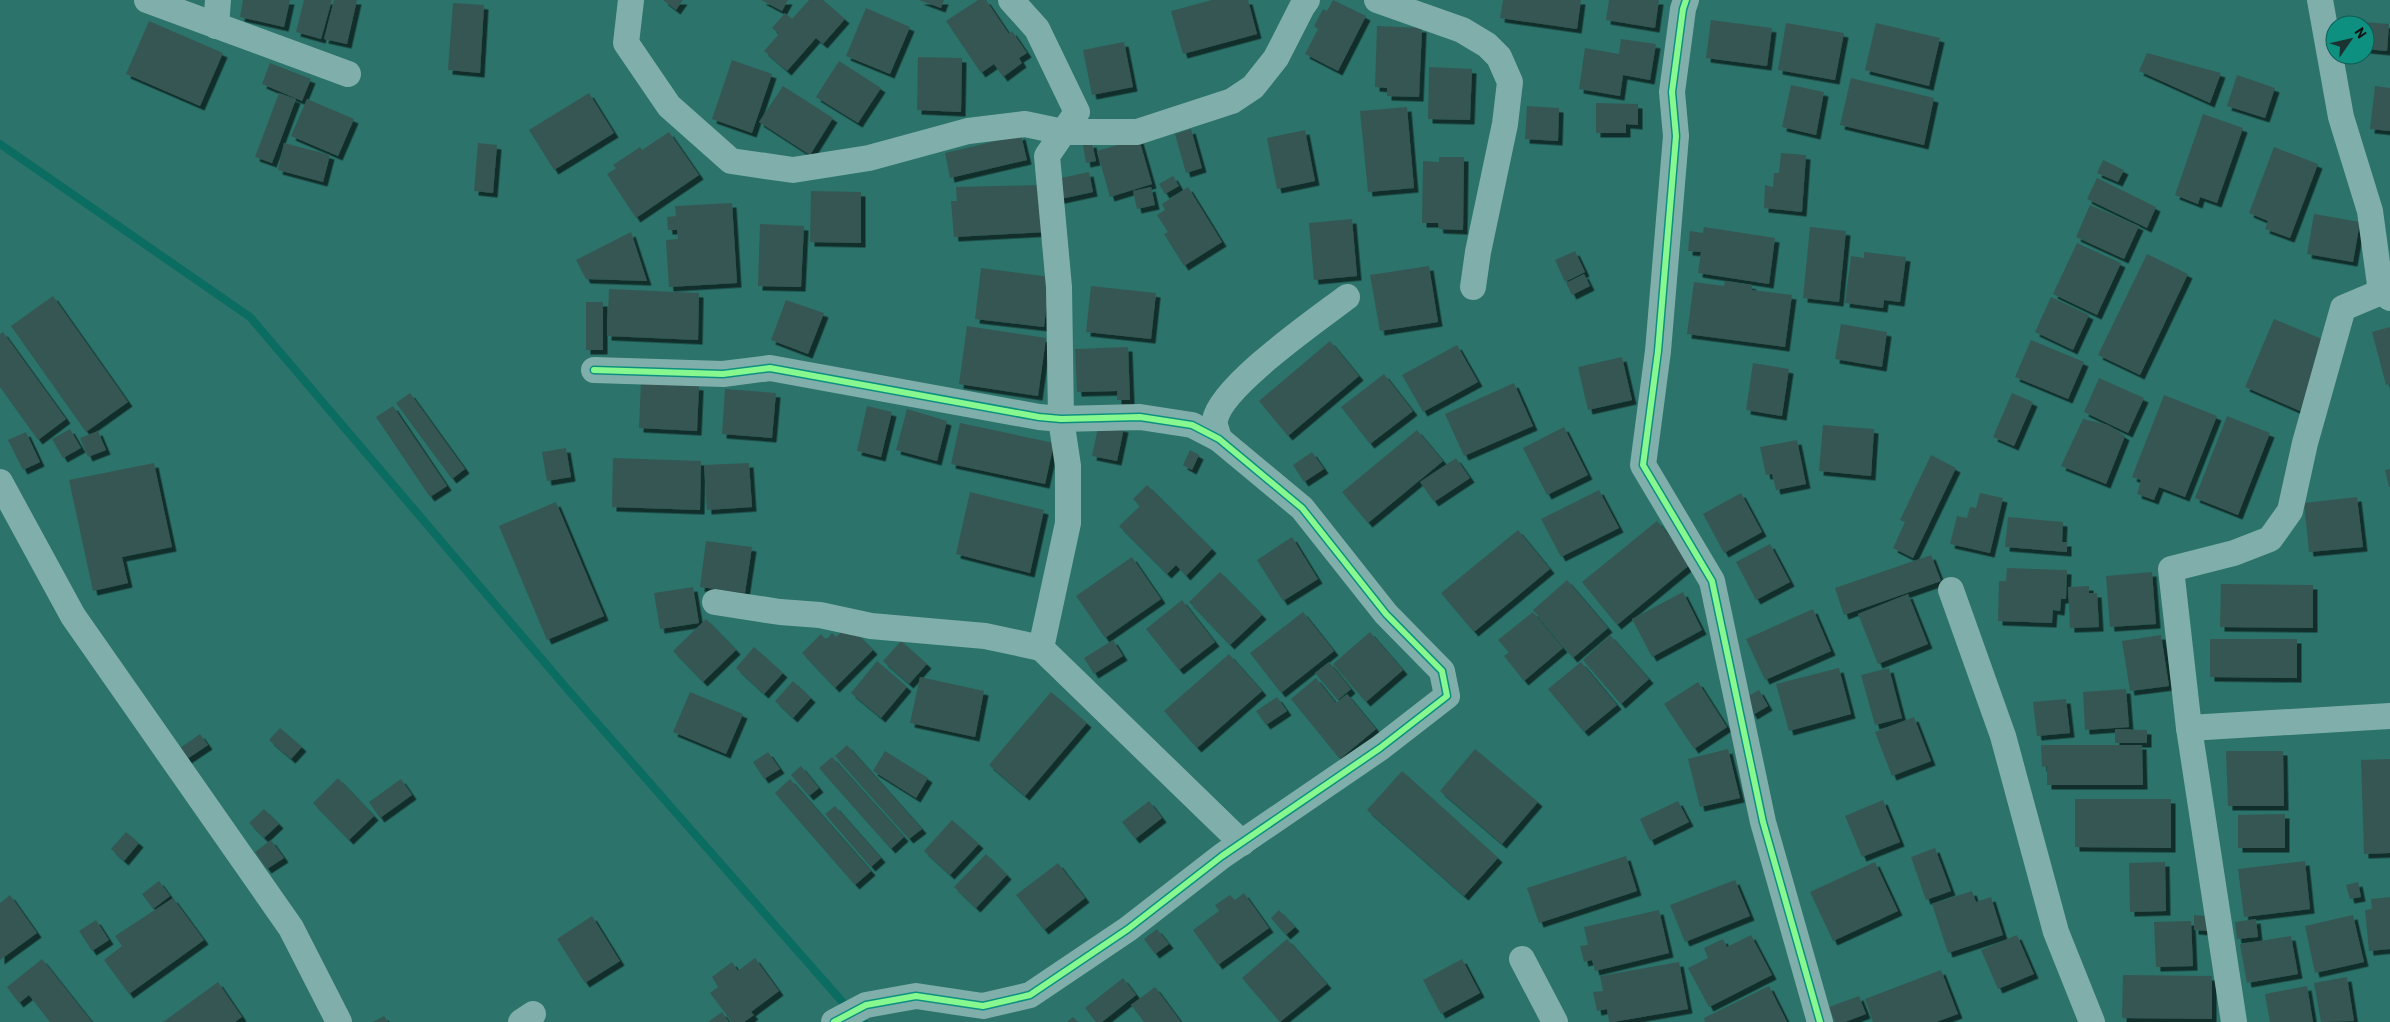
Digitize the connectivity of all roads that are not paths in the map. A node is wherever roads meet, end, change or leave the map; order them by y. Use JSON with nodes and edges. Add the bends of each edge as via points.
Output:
{"nodes":[{"id":1,"x":147,"y":0,"type":"edge"},
{"id":2,"x":218,"y":0,"type":"edge"},
{"id":3,"x":631,"y":0,"type":"edge"},
{"id":4,"x":1011,"y":0,"type":"edge"},
{"id":5,"x":1307,"y":0,"type":"edge"},
{"id":6,"x":1377,"y":0,"type":"edge"},
{"id":7,"x":1686,"y":0,"type":"edge"},
{"id":8,"x":2320,"y":0,"type":"edge"},
{"id":9,"x":216,"y":26,"type":"junction"},
{"id":10,"x":348,"y":74,"type":"dead end"},
{"id":11,"x":1063,"y":132,"type":"junction"},
{"id":12,"x":1473,"y":287,"type":"dead end"},
{"id":13,"x":2386,"y":295,"type":"edge"},
{"id":14,"x":1347,"y":297,"type":"dead end"},
{"id":15,"x":594,"y":370,"type":"dead end"},
{"id":16,"x":1061,"y":419,"type":"junction"},
{"id":17,"x":1219,"y":439,"type":"junction"},
{"id":18,"x":0,"y":482,"type":"edge"},
{"id":19,"x":1951,"y":590,"type":"dead end"},
{"id":20,"x":715,"y":602,"type":"dead end"},
{"id":21,"x":1041,"y":648,"type":"junction"},
{"id":22,"x":2390,"y":716,"type":"edge"},
{"id":23,"x":2189,"y":728,"type":"junction"},
{"id":24,"x":1242,"y":843,"type":"junction"},
{"id":25,"x":1522,"y":959,"type":"dead end"},
{"id":26,"x":339,"y":1022,"type":"edge"},
{"id":27,"x":834,"y":1022,"type":"edge"},
{"id":28,"x":1555,"y":1022,"type":"edge"},
{"id":29,"x":1820,"y":1022,"type":"edge"},
{"id":30,"x":2092,"y":1022,"type":"edge"},
{"id":31,"x":2234,"y":1022,"type":"edge"}],
"edges":[{"from":1,"to":9,"type":"street"},
{"from":2,"to":9,"type":"street"},
{"from":3,"to":11,"type":"street","via":[[626,43],[670,106],[731,161],[793,170],[869,158],[968,131],[1025,124]]},
{"from":4,"to":11,"type":"street","via":[[1037,29],[1077,112]]},
{"from":5,"to":11,"type":"street","via":[[1276,58],[1253,87],[1232,101],[1136,132]]},
{"from":6,"to":12,"type":"street","via":[[1462,30],[1487,45],[1499,57],[1510,82],[1505,124]]},
{"from":7,"to":29,"type":"street","via":[[1672,92],[1676,136],[1658,351],[1643,465],[1712,581],[1763,822]]},
{"from":8,"to":13,"type":"street","via":[[2341,118],[2370,211]]},
{"from":9,"to":10,"type":"street"},
{"from":11,"to":16,"type":"street","via":[[1047,156],[1059,287]]},
{"from":13,"to":23,"type":"street","via":[[2342,308],[2290,511],[2270,539],[2234,553],[2171,569]]},
{"from":14,"to":17,"type":"street","via":[[1254,371],[1227,397],[1215,421]]},
{"from":15,"to":16,"type":"street","via":[[723,374],[770,368]]},
{"from":16,"to":17,"type":"street","via":[[1140,417],[1192,425]]},
{"from":16,"to":21,"type":"street","via":[[1068,466],[1068,522]]},
{"from":17,"to":24,"type":"street","via":[[1302,508],[1386,614],[1442,671],[1447,696],[1380,748]]},
{"from":18,"to":26,"type":"street","via":[[73,616],[291,928]]},
{"from":19,"to":30,"type":"street","via":[[2003,736],[2056,932]]},
{"from":20,"to":21,"type":"street","via":[[871,626],[985,636]]},
{"from":21,"to":24,"type":"street"},
{"from":22,"to":23,"type":"street"},
{"from":23,"to":31,"type":"street"},
{"from":24,"to":27,"type":"street","via":[[1128,929],[1030,995],[983,1006],[916,996],[866,1005]]},
{"from":25,"to":28,"type":"street"}]}
